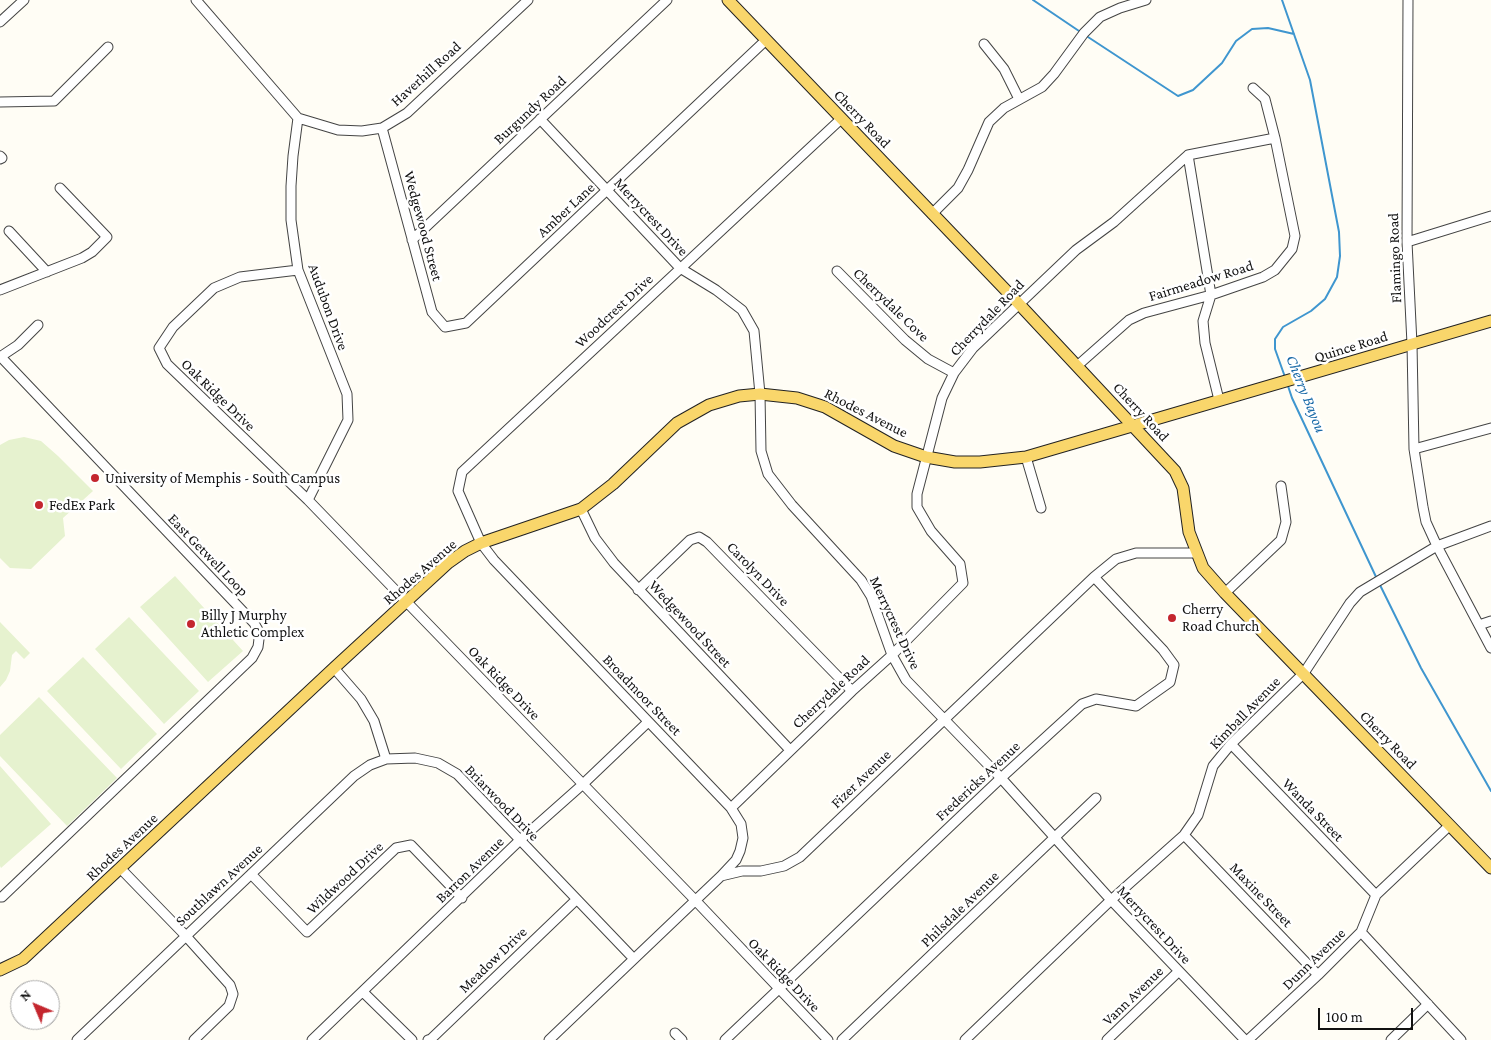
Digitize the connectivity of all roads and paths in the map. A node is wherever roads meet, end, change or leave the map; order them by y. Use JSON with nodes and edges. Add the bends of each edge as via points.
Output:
{"nodes":[{"id":1,"x":24,"y":0,"type":"edge"},
{"id":2,"x":196,"y":0,"type":"edge"},
{"id":3,"x":528,"y":0,"type":"edge"},
{"id":4,"x":667,"y":0,"type":"edge"},
{"id":5,"x":728,"y":0,"type":"edge"},
{"id":6,"x":1146,"y":0,"type":"edge"},
{"id":7,"x":1408,"y":0,"type":"edge"},
{"id":8,"x":0,"y":22,"type":"edge"},
{"id":9,"x":766,"y":40,"type":"junction"},
{"id":10,"x":984,"y":44,"type":"dead end"},
{"id":11,"x":108,"y":47,"type":"dead end"},
{"id":12,"x":1253,"y":88,"type":"dead end"},
{"id":13,"x":1019,"y":99,"type":"junction"},
{"id":14,"x":0,"y":102,"type":"edge"},
{"id":15,"x":298,"y":118,"type":"junction"},
{"id":16,"x":540,"y":119,"type":"junction"},
{"id":17,"x":841,"y":119,"type":"junction"},
{"id":18,"x":382,"y":128,"type":"junction"},
{"id":19,"x":1275,"y":138,"type":"junction"},
{"id":20,"x":1188,"y":155,"type":"junction"},
{"id":21,"x":60,"y":188,"type":"dead end"},
{"id":22,"x":607,"y":190,"type":"junction"},
{"id":23,"x":932,"y":214,"type":"junction"},
{"id":24,"x":1491,"y":216,"type":"edge"},
{"id":25,"x":9,"y":231,"type":"dead end"},
{"id":26,"x":412,"y":240,"type":"junction"},
{"id":27,"x":1407,"y":242,"type":"junction"},
{"id":28,"x":680,"y":268,"type":"junction"},
{"id":29,"x":298,"y":270,"type":"junction"},
{"id":30,"x":837,"y":271,"type":"dead end"},
{"id":31,"x":47,"y":272,"type":"junction"},
{"id":32,"x":0,"y":290,"type":"edge"},
{"id":33,"x":1211,"y":295,"type":"junction"},
{"id":34,"x":1019,"y":304,"type":"junction"},
{"id":35,"x":1491,"y":321,"type":"edge"},
{"id":36,"x":38,"y":326,"type":"dead end"},
{"id":37,"x":445,"y":327,"type":"joint"},
{"id":38,"x":1412,"y":344,"type":"junction"},
{"id":39,"x":0,"y":357,"type":"edge"},
{"id":40,"x":1077,"y":366,"type":"junction"},
{"id":41,"x":954,"y":373,"type":"junction"},
{"id":42,"x":760,"y":394,"type":"junction"},
{"id":43,"x":1219,"y":400,"type":"junction"},
{"id":44,"x":1132,"y":425,"type":"junction"},
{"id":45,"x":1491,"y":428,"type":"edge"},
{"id":46,"x":1414,"y":450,"type":"junction"},
{"id":47,"x":926,"y":457,"type":"junction"},
{"id":48,"x":1026,"y":457,"type":"junction"},
{"id":49,"x":1281,"y":486,"type":"dead end"},
{"id":50,"x":308,"y":500,"type":"junction"},
{"id":51,"x":1041,"y":508,"type":"dead end"},
{"id":52,"x":581,"y":509,"type":"junction"},
{"id":53,"x":1491,"y":526,"type":"edge"},
{"id":54,"x":481,"y":543,"type":"junction"},
{"id":55,"x":1437,"y":546,"type":"junction"},
{"id":56,"x":1196,"y":553,"type":"junction"},
{"id":57,"x":1094,"y":577,"type":"junction"},
{"id":58,"x":638,"y":590,"type":"junction"},
{"id":59,"x":1225,"y":593,"type":"junction"},
{"id":60,"x":407,"y":602,"type":"junction"},
{"id":61,"x":1491,"y":621,"type":"edge"},
{"id":62,"x":1479,"y":625,"type":"junction"},
{"id":63,"x":1491,"y":648,"type":"edge"},
{"id":64,"x":892,"y":654,"type":"junction"},
{"id":65,"x":334,"y":668,"type":"junction"},
{"id":66,"x":1304,"y":673,"type":"junction"},
{"id":67,"x":852,"y":691,"type":"junction"},
{"id":68,"x":944,"y":720,"type":"junction"},
{"id":69,"x":648,"y":722,"type":"junction"},
{"id":70,"x":1231,"y":744,"type":"junction"},
{"id":71,"x":790,"y":750,"type":"junction"},
{"id":72,"x":386,"y":759,"type":"junction"},
{"id":73,"x":1001,"y":778,"type":"junction"},
{"id":74,"x":582,"y":785,"type":"junction"},
{"id":75,"x":1096,"y":798,"type":"dead end"},
{"id":76,"x":731,"y":808,"type":"junction"},
{"id":77,"x":1450,"y":825,"type":"junction"},
{"id":78,"x":1184,"y":834,"type":"junction"},
{"id":79,"x":1054,"y":837,"type":"junction"},
{"id":80,"x":520,"y":840,"type":"junction"},
{"id":81,"x":1491,"y":868,"type":"edge"},
{"id":82,"x":121,"y":869,"type":"junction"},
{"id":83,"x":251,"y":874,"type":"junction"},
{"id":84,"x":721,"y":876,"type":"junction"},
{"id":85,"x":1376,"y":895,"type":"junction"},
{"id":86,"x":0,"y":897,"type":"edge"},
{"id":87,"x":462,"y":898,"type":"junction"},
{"id":88,"x":576,"y":900,"type":"junction"},
{"id":89,"x":695,"y":900,"type":"junction"},
{"id":90,"x":1111,"y":900,"type":"junction"},
{"id":91,"x":1361,"y":932,"type":"junction"},
{"id":92,"x":185,"y":935,"type":"junction"},
{"id":93,"x":634,"y":959,"type":"junction"},
{"id":94,"x":0,"y":970,"type":"edge"},
{"id":95,"x":1179,"y":972,"type":"junction"},
{"id":96,"x":1318,"y":975,"type":"junction"},
{"id":97,"x":778,"y":989,"type":"junction"},
{"id":98,"x":363,"y":992,"type":"junction"},
{"id":99,"x":1428,"y":1004,"type":"junction"},
{"id":100,"x":77,"y":1040,"type":"edge"},
{"id":101,"x":194,"y":1040,"type":"edge"},
{"id":102,"x":312,"y":1040,"type":"edge"},
{"id":103,"x":412,"y":1040,"type":"edge"},
{"id":104,"x":428,"y":1040,"type":"edge"},
{"id":105,"x":549,"y":1040,"type":"edge"},
{"id":106,"x":725,"y":1040,"type":"edge"},
{"id":107,"x":828,"y":1040,"type":"edge"},
{"id":108,"x":842,"y":1040,"type":"edge"},
{"id":109,"x":965,"y":1040,"type":"edge"},
{"id":110,"x":1107,"y":1040,"type":"edge"},
{"id":111,"x":1246,"y":1040,"type":"edge"},
{"id":112,"x":1390,"y":1040,"type":"edge"},
{"id":113,"x":1461,"y":1040,"type":"edge"}],
"edges":[{"from":1,"to":8,"type":"street"},
{"from":2,"to":15,"type":"street"},
{"from":3,"to":18,"type":"street","name":"Haverhill Road","via":[[407,113]]},
{"from":4,"to":16,"type":"street","name":"Burgundy Road"},
{"from":5,"to":9,"type":"main road","name":"Cherry Road"},
{"from":6,"to":13,"type":"street","via":[[1100,17],[1042,87]]},
{"from":7,"to":27,"type":"street","name":"Flamingo Road"},
{"from":9,"to":17,"type":"main road","name":"Cherry Road"},
{"from":9,"to":22,"type":"street","name":"Amber Lane"},
{"from":10,"to":13,"type":"street","via":[[1004,69]]},
{"from":11,"to":14,"type":"street","via":[[54,101]]},
{"from":12,"to":19,"type":"street","name":"Fairmeadow Road","via":[[1265,100]]},
{"from":13,"to":23,"type":"street","via":[[989,122],[958,188]]},
{"from":15,"to":18,"type":"street","name":"Haverhill Road","via":[[338,130]]},
{"from":15,"to":29,"type":"street","name":"Audubon Drive","via":[[291,186],[291,220]]},
{"from":16,"to":22,"type":"street","name":"Merrycrest Drive"},
{"from":16,"to":26,"type":"street","name":"Burgundy Road"},
{"from":17,"to":23,"type":"main road","name":"Cherry Road"},
{"from":17,"to":28,"type":"street","name":"Woodcrest Drive"},
{"from":18,"to":26,"type":"street","name":"Wedgewood Street"},
{"from":19,"to":20,"type":"street"},
{"from":19,"to":33,"type":"street","name":"Fairmeadow Road","via":[[1295,236],[1292,249],[1275,270],[1263,277]]},
{"from":20,"to":33,"type":"street"},
{"from":20,"to":34,"type":"street","name":"Cherrydale Road","via":[[1114,222],[1076,250]]},
{"from":21,"to":31,"type":"street","via":[[107,237],[82,258]]},
{"from":22,"to":28,"type":"street","name":"Merrycrest Drive"},
{"from":22,"to":37,"type":"street","name":"Amber Lane","via":[[466,323]]},
{"from":23,"to":34,"type":"main road","name":"Cherry Road"},
{"from":24,"to":27,"type":"street"},
{"from":25,"to":31,"type":"street"},
{"from":26,"to":37,"type":"street","name":"Wedgewood Street","via":[[432,312]]},
{"from":27,"to":38,"type":"street","name":"Flamingo Road"},
{"from":28,"to":42,"type":"street","name":"Merrycrest Drive","via":[[742,310],[754,332]]},
{"from":28,"to":54,"type":"street","name":"Woodcrest Drive","via":[[462,472],[458,491]]},
{"from":29,"to":50,"type":"street","name":"Audubon Drive","via":[[347,394],[348,411],[348,420]]},
{"from":29,"to":50,"type":"street","name":"Oak Ridge Drive","via":[[240,277],[214,288],[159,348],[167,364]]},
{"from":30,"to":41,"type":"street","name":"Cherrydale Cove","via":[[905,340],[928,359]]},
{"from":31,"to":32,"type":"street"},
{"from":33,"to":40,"type":"street","name":"Fairmeadow Road","via":[[1129,320]]},
{"from":33,"to":43,"type":"street","via":[[1203,321]]},
{"from":34,"to":40,"type":"main road","name":"Cherry Road"},
{"from":34,"to":41,"type":"street","name":"Cherrydale Road","via":[[973,348]]},
{"from":35,"to":38,"type":"main road","name":"Quince Road"},
{"from":36,"to":39,"type":"street"},
{"from":38,"to":43,"type":"main road","name":"Quince Road"},
{"from":38,"to":46,"type":"street","name":"Flamingo Road"},
{"from":39,"to":86,"type":"street","name":"East Getwell Loop","via":[[254,623],[259,639],[252,658]]},
{"from":40,"to":44,"type":"main road","name":"Cherry Road"},
{"from":41,"to":47,"type":"street","name":"Cherrydale Road","via":[[942,398]]},
{"from":42,"to":47,"type":"main road","name":"Rhodes Avenue","via":[[797,398],[825,407],[894,446]]},
{"from":42,"to":52,"type":"main road","name":"Rhodes Avenue","via":[[709,405],[677,423],[613,484]]},
{"from":42,"to":64,"type":"street","name":"Merrycrest Drive","via":[[761,451],[768,474],[792,506],[861,580]]},
{"from":43,"to":44,"type":"main road","name":"Quince Road"},
{"from":44,"to":48,"type":"main road","name":"Rhodes Avenue"},
{"from":44,"to":56,"type":"main road","name":"Cherry Road","via":[[1175,470],[1183,488],[1189,532]]},
{"from":45,"to":46,"type":"street"},
{"from":46,"to":55,"type":"street","name":"Flamingo Road","via":[[1422,508]]},
{"from":47,"to":48,"type":"main road","name":"Rhodes Avenue","via":[[954,462]]},
{"from":47,"to":64,"type":"street","name":"Cherrydale Road","via":[[917,507],[931,531],[960,564],[964,584]]},
{"from":48,"to":51,"type":"street"},
{"from":49,"to":59,"type":"street","via":[[1286,522],[1281,540]]},
{"from":50,"to":60,"type":"street","name":"Oak Ridge Drive"},
{"from":52,"to":54,"type":"main road","name":"Rhodes Avenue"},
{"from":52,"to":58,"type":"street","name":"Wedgewood Street","via":[[595,538]]},
{"from":53,"to":55,"type":"street","name":"Kimball Avenue"},
{"from":54,"to":60,"type":"main road","name":"Rhodes Avenue","via":[[448,564]]},
{"from":54,"to":69,"type":"street","name":"Broadmoor Street"},
{"from":55,"to":62,"type":"street","name":"Flamingo Road"},
{"from":55,"to":66,"type":"street","name":"Kimball Avenue","via":[[1367,586],[1350,603]]},
{"from":56,"to":57,"type":"street","name":"Fizer Avenue","via":[[1136,552],[1116,559]]},
{"from":56,"to":59,"type":"main road","name":"Cherry Road","via":[[1203,568]]},
{"from":57,"to":68,"type":"street","name":"Fizer Avenue"},
{"from":57,"to":73,"type":"street","name":"Fredericks Avenue","via":[[1164,650],[1174,665],[1170,682],[1136,706],[1096,699],[1082,704]]},
{"from":58,"to":67,"type":"street","name":"Carolyn Drive","via":[[690,540],[700,537]]},
{"from":58,"to":71,"type":"street","name":"Wedgewood Street"},
{"from":59,"to":66,"type":"main road","name":"Cherry Road"},
{"from":60,"to":65,"type":"main road","name":"Rhodes Avenue"},
{"from":60,"to":74,"type":"street","name":"Oak Ridge Drive"},
{"from":61,"to":62,"type":"street"},
{"from":62,"to":63,"type":"street","name":"Flamingo Road"},
{"from":64,"to":67,"type":"street","name":"Cherrydale Road"},
{"from":64,"to":68,"type":"street","name":"Merrycrest Drive","via":[[906,680]]},
{"from":65,"to":72,"type":"street","via":[[361,699],[374,721]]},
{"from":65,"to":82,"type":"main road","name":"Rhodes Avenue"},
{"from":66,"to":70,"type":"street","name":"Kimball Avenue"},
{"from":66,"to":77,"type":"main road","name":"Cherry Road"},
{"from":67,"to":71,"type":"street","name":"Cherrydale Road"},
{"from":68,"to":73,"type":"street","name":"Merrycrest Drive"},
{"from":68,"to":84,"type":"street","name":"Fizer Avenue","via":[[800,856],[784,866]]},
{"from":69,"to":74,"type":"street","name":"Barron Avenue"},
{"from":69,"to":76,"type":"street","name":"Broadmoor Street"},
{"from":70,"to":78,"type":"street","name":"Kimball Avenue","via":[[1213,766],[1198,815]]},
{"from":70,"to":85,"type":"street","name":"Wanda Street"},
{"from":71,"to":76,"type":"street","name":"Cherrydale Road"},
{"from":72,"to":80,"type":"street","name":"Briarwood Drive","via":[[415,758],[438,763],[457,774]]},
{"from":72,"to":83,"type":"street","name":"Southlawn Avenue","via":[[354,776]]},
{"from":73,"to":79,"type":"street","name":"Merrycrest Drive"},
{"from":73,"to":97,"type":"street","name":"Fredericks Avenue"},
{"from":74,"to":80,"type":"street","name":"Barron Avenue"},
{"from":74,"to":89,"type":"street","name":"Oak Ridge Drive"},
{"from":75,"to":79,"type":"street","name":"Philsdale Avenue"},
{"from":76,"to":84,"type":"street","name":"Broadmoor Street","via":[[741,824],[743,838],[736,860]]},
{"from":77,"to":81,"type":"main road","name":"Cherry Road"},
{"from":77,"to":85,"type":"street","name":"Dunn Avenue"},
{"from":78,"to":90,"type":"street","name":"Kimball Avenue"},
{"from":78,"to":96,"type":"street","name":"Maxine Street"},
{"from":79,"to":90,"type":"street","name":"Merrycrest Drive"},
{"from":79,"to":108,"type":"street","name":"Philsdale Avenue"},
{"from":80,"to":87,"type":"street","name":"Barron Avenue"},
{"from":80,"to":88,"type":"street","name":"Briarwood Drive"},
{"from":82,"to":92,"type":"street"},
{"from":82,"to":94,"type":"main road","name":"Rhodes Avenue","via":[[23,959]]},
{"from":83,"to":87,"type":"street","name":"Wildwood Drive","via":[[307,932],[396,848],[410,845]]},
{"from":83,"to":92,"type":"street","name":"Southlawn Avenue"},
{"from":84,"to":89,"type":"street"},
{"from":85,"to":91,"type":"street","name":"Dunn Avenue"},
{"from":87,"to":98,"type":"street","name":"Barron Avenue"},
{"from":88,"to":93,"type":"street","name":"Briarwood Drive"},
{"from":88,"to":104,"type":"street","name":"Meadow Drive"},
{"from":89,"to":93,"type":"street"},
{"from":89,"to":97,"type":"street","name":"Oak Ridge Drive"},
{"from":90,"to":95,"type":"street","name":"Merrycrest Drive"},
{"from":90,"to":109,"type":"street","name":"Kimball Avenue"},
{"from":91,"to":96,"type":"street","name":"Dunn Avenue"},
{"from":91,"to":99,"type":"street"},
{"from":92,"to":100,"type":"street","name":"Southlawn Avenue"},
{"from":92,"to":101,"type":"street","via":[[230,985],[233,994],[229,1006]]},
{"from":93,"to":105,"type":"street"},
{"from":95,"to":110,"type":"street","name":"Vann Avenue"},
{"from":95,"to":111,"type":"street","name":"Merrycrest Drive"},
{"from":96,"to":111,"type":"street","name":"Dunn Avenue"},
{"from":97,"to":106,"type":"street","name":"Fredericks Avenue"},
{"from":97,"to":107,"type":"street","name":"Oak Ridge Drive"},
{"from":98,"to":102,"type":"street","name":"Barron Avenue"},
{"from":98,"to":103,"type":"street"},
{"from":99,"to":112,"type":"street"},
{"from":99,"to":113,"type":"street"}]}
